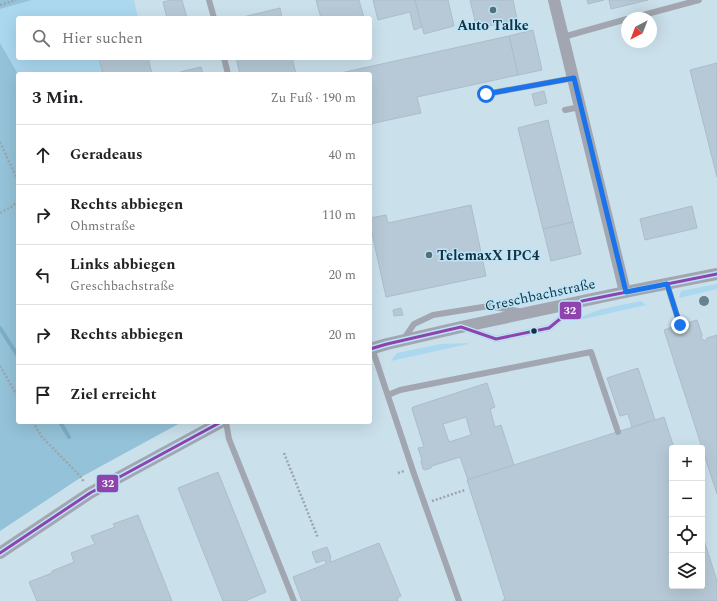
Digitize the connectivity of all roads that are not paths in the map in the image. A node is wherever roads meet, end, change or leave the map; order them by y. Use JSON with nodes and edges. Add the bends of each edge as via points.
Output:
{"nodes":[{"id":1,"x":209,"y":0,"type":"edge"},
{"id":2,"x":554,"y":0,"type":"edge"},
{"id":3,"x":699,"y":0,"type":"edge"},
{"id":4,"x":654,"y":12,"type":"edge"},
{"id":5,"x":213,"y":16,"type":"edge"},
{"id":6,"x":621,"y":22,"type":"edge"},
{"id":7,"x":563,"y":37,"type":"junction"},
{"id":8,"x":224,"y":60,"type":"edge"},
{"id":9,"x":228,"y":72,"type":"edge"},
{"id":10,"x":574,"y":78,"type":"junction"},
{"id":11,"x":486,"y":94,"type":"dead end"},
{"id":12,"x":580,"y":107,"type":"junction"},
{"id":13,"x":565,"y":110,"type":"dead end"},
{"id":14,"x":717,"y":274,"type":"edge"},
{"id":15,"x":667,"y":284,"type":"junction"},
{"id":16,"x":626,"y":292,"type":"junction"},
{"id":17,"x":582,"y":301,"type":"junction"},
{"id":18,"x":530,"y":313,"type":"junction"},
{"id":19,"x":680,"y":325,"type":"dead end"},
{"id":20,"x":461,"y":327,"type":"junction"},
{"id":21,"x":402,"y":341,"type":"junction"},
{"id":22,"x":372,"y":349,"type":"edge"},
{"id":23,"x":372,"y":352,"type":"edge"},
{"id":24,"x":388,"y":395,"type":"junction"},
{"id":25,"x":217,"y":424,"type":"edge"},
{"id":26,"x":226,"y":424,"type":"edge"},
{"id":27,"x":618,"y":432,"type":"dead end"},
{"id":28,"x":0,"y":553,"type":"edge"},
{"id":29,"x":294,"y":601,"type":"edge"},
{"id":30,"x":459,"y":601,"type":"edge"}],
"edges":[{"from":1,"to":5,"type":"lane"},
{"from":2,"to":7,"type":"street"},
{"from":3,"to":4,"type":"lane"},
{"from":6,"to":7,"type":"lane"},
{"from":7,"to":10,"type":"street"},
{"from":8,"to":9,"type":"lane"},
{"from":10,"to":11,"type":"lane"},
{"from":10,"to":12,"type":"street"},
{"from":12,"to":13,"type":"lane"},
{"from":12,"to":16,"type":"street"},
{"from":14,"to":15,"type":"street","name":"Greschbachstraße"},
{"from":15,"to":16,"type":"street","name":"Greschbachstraße"},
{"from":15,"to":19,"type":"lane"},
{"from":16,"to":17,"type":"street","name":"Greschbachstraße"},
{"from":17,"to":18,"type":"street","name":"Greschbachstraße"},
{"from":17,"to":20,"type":"lane","via":[[550,328],[496,339]]},
{"from":18,"to":20,"type":"street","name":"Greschbachstraße"},
{"from":18,"to":21,"type":"lane","via":[[489,306],[433,315],[414,324]]},
{"from":20,"to":21,"type":"street","name":"Greschbachstraße"},
{"from":21,"to":22,"type":"street","name":"Greschbachstraße"},
{"from":23,"to":24,"type":"lane"},
{"from":24,"to":27,"type":"lane","via":[[400,390],[591,352]]},
{"from":24,"to":30,"type":"lane"},
{"from":25,"to":28,"type":"street","via":[[90,493]]},
{"from":26,"to":29,"type":"lane","via":[[228,439]]}]}
